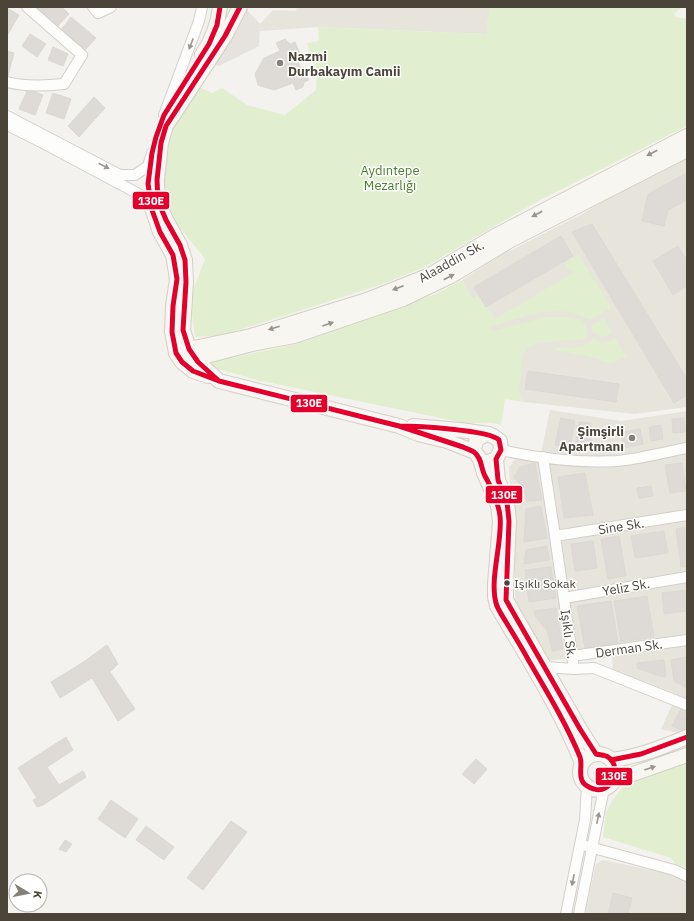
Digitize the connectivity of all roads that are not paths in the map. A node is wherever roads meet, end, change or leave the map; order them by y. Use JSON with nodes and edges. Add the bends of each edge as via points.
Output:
{"nodes":[{"id":1,"x":27,"y":7,"type":"edge"},
{"id":2,"x":111,"y":7,"type":"edge"},
{"id":3,"x":202,"y":7,"type":"edge"},
{"id":4,"x":220,"y":7,"type":"edge"},
{"id":5,"x":240,"y":7,"type":"edge"},
{"id":6,"x":96,"y":10,"type":"edge"},
{"id":7,"x":7,"y":82,"type":"edge"},
{"id":8,"x":164,"y":115,"type":"junction"},
{"id":9,"x":7,"y":116,"type":"edge"},
{"id":10,"x":7,"y":125,"type":"edge"},
{"id":11,"x":687,"y":136,"type":"edge"},
{"id":12,"x":687,"y":150,"type":"edge"},
{"id":13,"x":152,"y":153,"type":"junction"},
{"id":14,"x":593,"y":192,"type":"junction"},
{"id":15,"x":150,"y":200,"type":"junction"},
{"id":16,"x":185,"y":354,"type":"junction"},
{"id":17,"x":198,"y":362,"type":"junction"},
{"id":18,"x":219,"y":381,"type":"junction"},
{"id":19,"x":399,"y":426,"type":"junction"},
{"id":20,"x":485,"y":435,"type":"junction"},
{"id":21,"x":687,"y":448,"type":"edge"},
{"id":22,"x":499,"y":454,"type":"junction"},
{"id":23,"x":477,"y":456,"type":"junction"},
{"id":24,"x":543,"y":457,"type":"junction"},
{"id":25,"x":687,"y":515,"type":"edge"},
{"id":26,"x":556,"y":536,"type":"junction"},
{"id":27,"x":687,"y":577,"type":"edge"},
{"id":28,"x":564,"y":598,"type":"junction"},
{"id":29,"x":687,"y":640,"type":"edge"},
{"id":30,"x":572,"y":656,"type":"junction"},
{"id":31,"x":539,"y":667,"type":"junction"},
{"id":32,"x":574,"y":669,"type":"junction"},
{"id":33,"x":687,"y":705,"type":"edge"},
{"id":34,"x":687,"y":737,"type":"edge"},
{"id":35,"x":596,"y":754,"type":"junction"},
{"id":36,"x":687,"y":756,"type":"edge"},
{"id":37,"x":611,"y":760,"type":"junction"},
{"id":38,"x":582,"y":763,"type":"junction"},
{"id":39,"x":609,"y":784,"type":"junction"},
{"id":40,"x":587,"y":786,"type":"junction"},
{"id":41,"x":580,"y":846,"type":"junction"},
{"id":42,"x":592,"y":848,"type":"junction"},
{"id":43,"x":687,"y":876,"type":"edge"},
{"id":44,"x":566,"y":914,"type":"edge"},
{"id":45,"x":578,"y":914,"type":"edge"}],
"edges":[{"from":1,"to":7,"type":"street","via":[[82,55],[64,84],[45,86]]},
{"from":2,"to":6,"type":"street"},
{"from":3,"to":8,"type":"street","one_way":true},
{"from":4,"to":8,"type":"street","via":[[217,25],[209,44]]},
{"from":5,"to":16,"type":"street","via":[[225,36],[166,126],[161,143],[157,180],[158,201],[185,260]]},
{"from":8,"to":13,"type":"street"},
{"from":9,"to":13,"type":"street","one_way":true,"via":[[120,175],[135,175],[148,166]]},
{"from":10,"to":15,"type":"street"},
{"from":11,"to":14,"type":"street","name":"Alaaddin Sk.","one_way":true},
{"from":12,"to":14,"type":"street","name":"Alaaddin Sk."},
{"from":13,"to":15,"type":"street","via":[[148,184]]},
{"from":14,"to":16,"type":"street","name":"Alaaddin Sk.","one_way":true,"via":[[495,236],[430,275],[367,300]]},
{"from":17,"to":14,"type":"street","name":"Alaaddin Sk.","one_way":true,"via":[[203,357],[294,336],[403,299],[451,276]]},
{"from":15,"to":16,"type":"street","via":[[160,232],[173,255],[177,279],[172,332],[176,353]]},
{"from":16,"to":17,"type":"street"},
{"from":16,"to":18,"type":"street","via":[[182,362],[193,371]]},
{"from":17,"to":18,"type":"street"},
{"from":18,"to":19,"type":"street"},
{"from":19,"to":20,"type":"street","via":[[422,426]]},
{"from":19,"to":23,"type":"street","via":[[447,441]]},
{"from":20,"to":22,"type":"street","via":[[489,434],[500,441]]},
{"from":20,"to":23,"type":"street","via":[[477,439],[474,448]]},
{"from":21,"to":24,"type":"street","via":[[618,460],[575,461]]},
{"from":22,"to":23,"type":"street","via":[[488,462]]},
{"from":22,"to":24,"type":"street","via":[[516,453]]},
{"from":22,"to":31,"type":"street","via":[[498,480],[507,502],[509,521],[506,600]]},
{"from":23,"to":31,"type":"street","via":[[498,505],[500,522],[495,584],[497,606]]},
{"from":24,"to":26,"type":"street","name":"Işıklı Sk."},
{"from":25,"to":26,"type":"street","name":"Sine Sk."},
{"from":26,"to":28,"type":"street","name":"Işıklı Sk."},
{"from":27,"to":28,"type":"street","name":"Yeliz Sk."},
{"from":28,"to":30,"type":"street","name":"Işıklı Sk."},
{"from":29,"to":30,"type":"street","name":"Derman Sk."},
{"from":30,"to":32,"type":"street","name":"Işıklı Sk."},
{"from":31,"to":32,"type":"street"},
{"from":31,"to":35,"type":"street"},
{"from":31,"to":38,"type":"street"},
{"from":32,"to":33,"type":"street","name":"Işıklı Sk.","via":[[594,668]]},
{"from":34,"to":37,"type":"street","via":[[628,758]]},
{"from":35,"to":37,"type":"street","via":[[607,756]]},
{"from":35,"to":38,"type":"street","via":[[590,755]]},
{"from":39,"to":36,"type":"street","one_way":true},
{"from":37,"to":39,"type":"street","via":[[615,770]]},
{"from":38,"to":40,"type":"street","via":[[581,778]]},
{"from":39,"to":40,"type":"street","via":[[598,789]]},
{"from":42,"to":39,"type":"street","one_way":true},
{"from":40,"to":41,"type":"street"},
{"from":41,"to":42,"type":"street"},
{"from":41,"to":44,"type":"street","one_way":true},
{"from":42,"to":43,"type":"street","via":[[674,870]]},
{"from":42,"to":45,"type":"street"}]}
